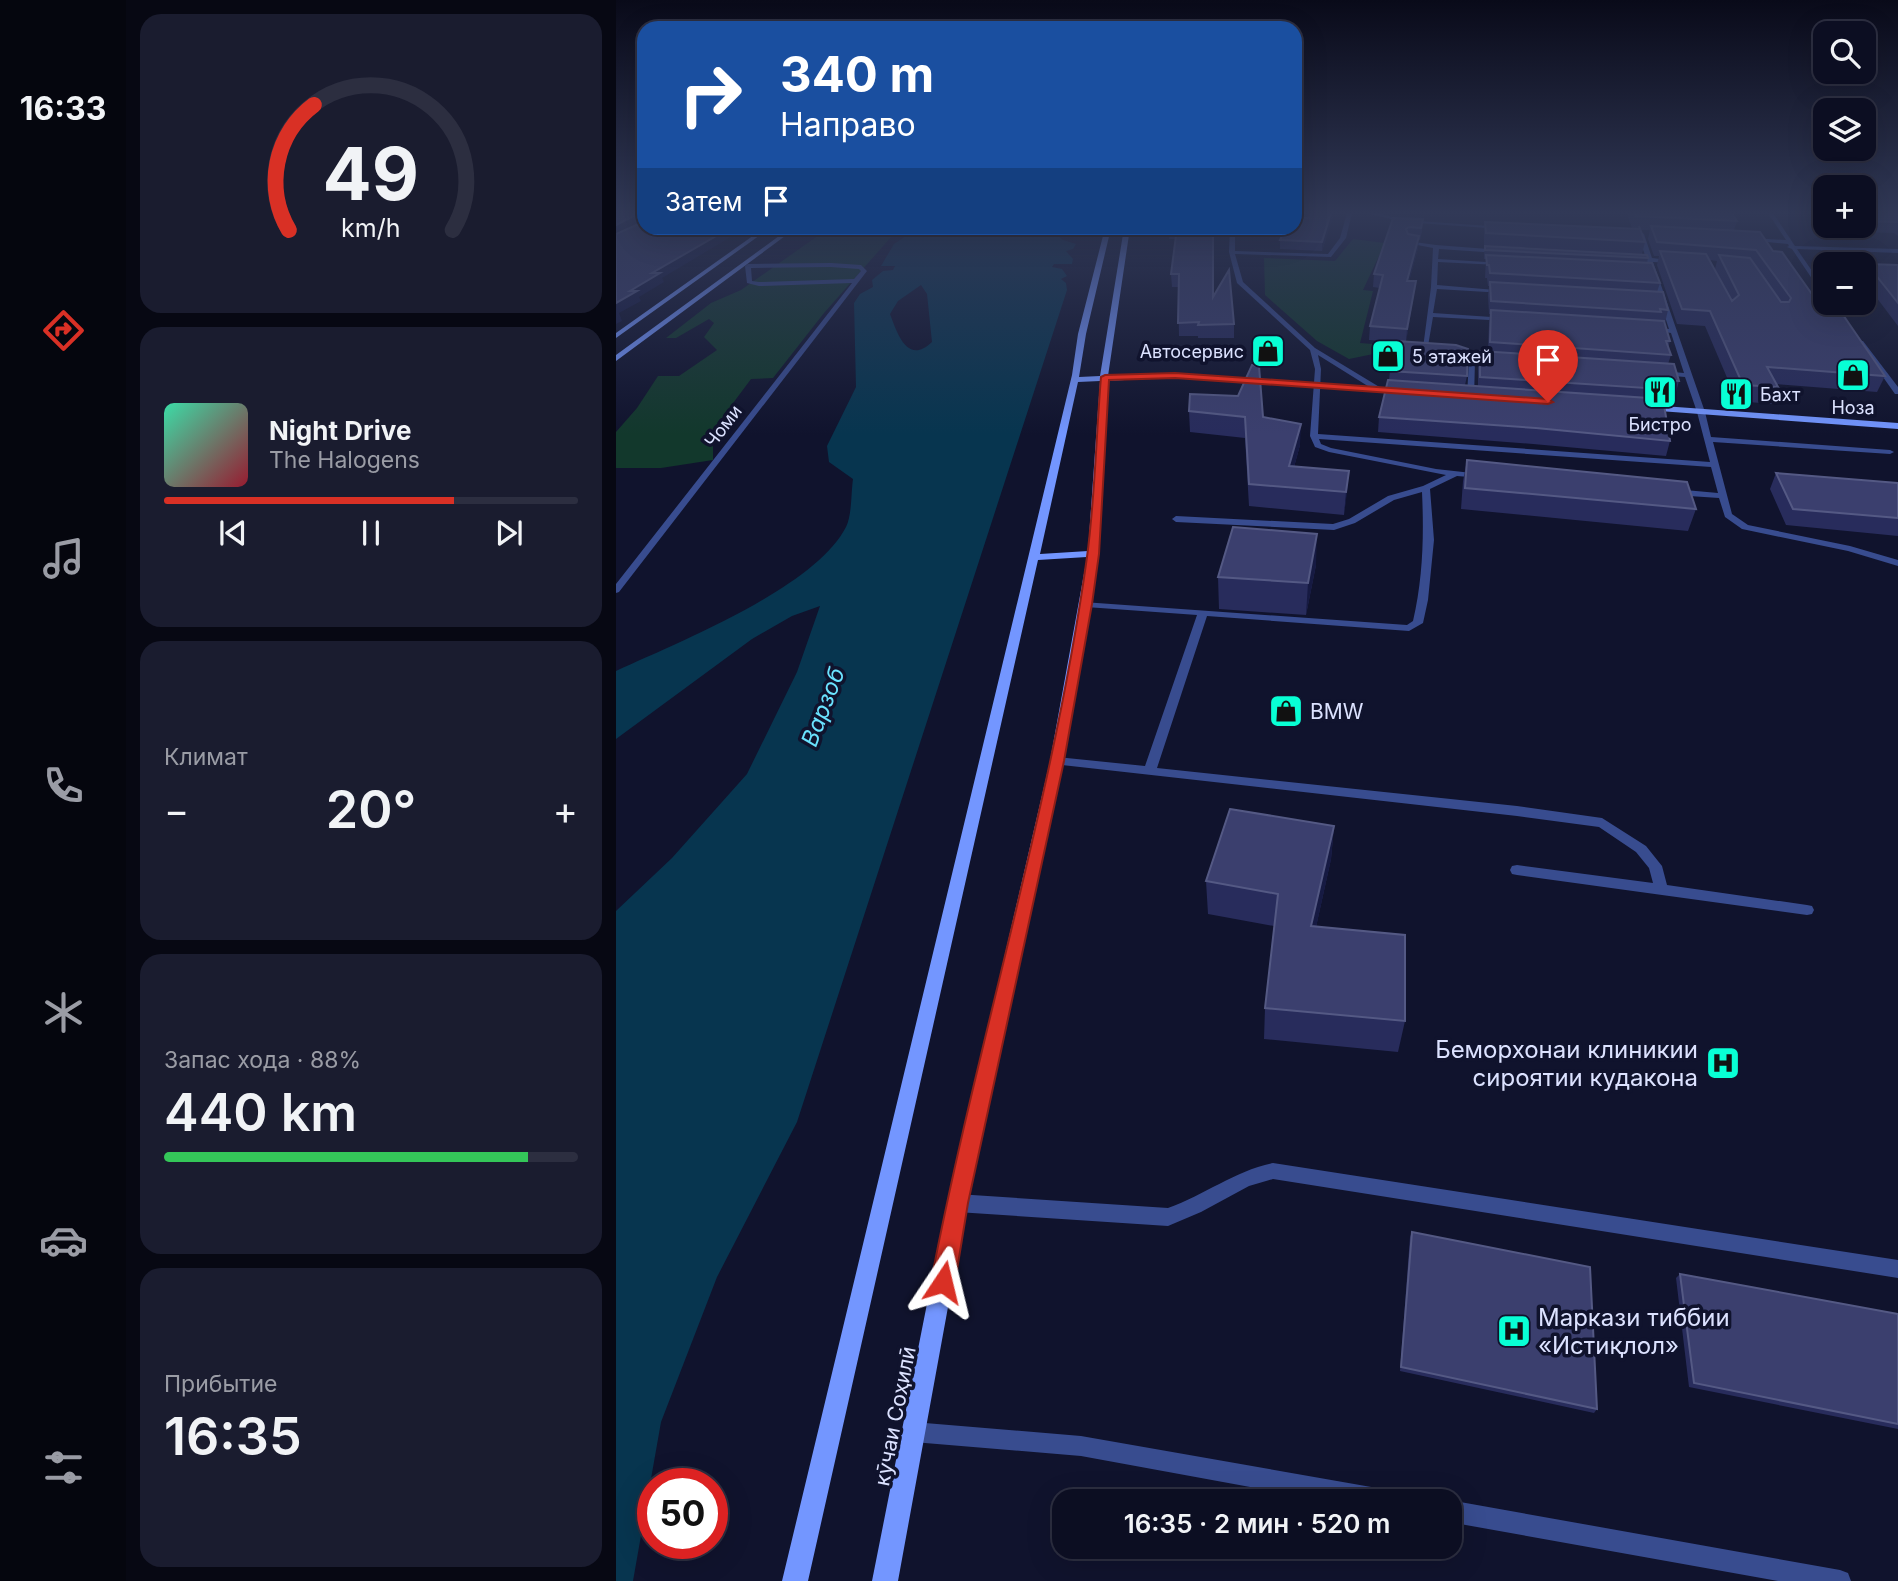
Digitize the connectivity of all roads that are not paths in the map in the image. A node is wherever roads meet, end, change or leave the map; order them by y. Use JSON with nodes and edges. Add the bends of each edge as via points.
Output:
{"nodes":[{"id":1,"x":684,"y":287,"type":"edge"},
{"id":2,"x":714,"y":287,"type":"edge"},
{"id":3,"x":852,"y":287,"type":"edge"},
{"id":4,"x":1094,"y":287,"type":"edge"},
{"id":5,"x":1117,"y":287,"type":"edge"},
{"id":6,"x":1244,"y":287,"type":"edge"},
{"id":7,"x":1434,"y":287,"type":"joint"},
{"id":8,"x":1658,"y":287,"type":"edge"},
{"id":9,"x":1514,"y":292,"type":"edge"},
{"id":10,"x":1648,"y":300,"type":"edge"},
{"id":11,"x":1662,"y":300,"type":"junction"},
{"id":12,"x":1429,"y":315,"type":"junction"},
{"id":13,"x":1841,"y":315,"type":"edge"},
{"id":14,"x":1511,"y":320,"type":"edge"},
{"id":15,"x":1647,"y":329,"type":"edge"},
{"id":16,"x":1674,"y":331,"type":"junction"},
{"id":17,"x":616,"y":336,"type":"edge"},
{"id":18,"x":1313,"y":349,"type":"junction"},
{"id":19,"x":616,"y":359,"type":"edge"},
{"id":20,"x":1472,"y":360,"type":"junction"},
{"id":21,"x":1499,"y":362,"type":"edge"},
{"id":22,"x":1647,"y":372,"type":"edge"},
{"id":23,"x":1688,"y":375,"type":"junction"},
{"id":24,"x":1105,"y":377,"type":"junction"},
{"id":25,"x":1075,"y":380,"type":"junction"},
{"id":26,"x":1316,"y":387,"type":"junction"},
{"id":27,"x":1382,"y":391,"type":"junction"},
{"id":28,"x":1898,"y":392,"type":"edge"},
{"id":29,"x":1420,"y":393,"type":"edge"},
{"id":30,"x":1459,"y":396,"type":"edge"},
{"id":31,"x":1471,"y":397,"type":"junction"},
{"id":32,"x":1485,"y":397,"type":"edge"},
{"id":33,"x":1633,"y":407,"type":"edge"},
{"id":34,"x":1701,"y":412,"type":"junction"},
{"id":35,"x":1898,"y":426,"type":"edge"},
{"id":36,"x":1314,"y":436,"type":"junction"},
{"id":37,"x":1708,"y":439,"type":"junction"},
{"id":38,"x":1890,"y":452,"type":"dead end"},
{"id":39,"x":1714,"y":465,"type":"junction"},
{"id":40,"x":1454,"y":474,"type":"junction"},
{"id":41,"x":1494,"y":477,"type":"edge"},
{"id":42,"x":1426,"y":488,"type":"junction"},
{"id":43,"x":1668,"y":492,"type":"edge"},
{"id":44,"x":1722,"y":496,"type":"junction"},
{"id":45,"x":1176,"y":519,"type":"dead end"},
{"id":46,"x":1093,"y":554,"type":"junction"},
{"id":47,"x":1034,"y":557,"type":"junction"},
{"id":48,"x":1898,"y":564,"type":"edge"},
{"id":49,"x":616,"y":590,"type":"edge"},
{"id":50,"x":1086,"y":604,"type":"junction"},
{"id":51,"x":1203,"y":612,"type":"junction"},
{"id":52,"x":1057,"y":761,"type":"junction"},
{"id":53,"x":1150,"y":769,"type":"junction"},
{"id":54,"x":1517,"y":870,"type":"dead end"},
{"id":55,"x":1661,"y":890,"type":"junction"},
{"id":56,"x":1807,"y":910,"type":"dead end"},
{"id":57,"x":957,"y":1203,"type":"junction"},
{"id":58,"x":1898,"y":1269,"type":"edge"},
{"id":59,"x":913,"y":1432,"type":"junction"},
{"id":60,"x":1321,"y":1489,"type":"edge"},
{"id":61,"x":1462,"y":1513,"type":"edge"},
{"id":62,"x":795,"y":1581,"type":"edge"},
{"id":63,"x":885,"y":1581,"type":"edge"},
{"id":64,"x":1840,"y":1581,"type":"edge"}],
"edges":[{"from":1,"to":17,"type":"main road"},
{"from":2,"to":19,"type":"main road"},
{"from":3,"to":49,"type":"lane","name":"Чоми"},
{"from":4,"to":25,"type":"main road"},
{"from":5,"to":24,"type":"main road","name":"кӯчаи Соҳилӣ"},
{"from":6,"to":18,"type":"lane"},
{"from":7,"to":9,"type":"lane"},
{"from":7,"to":12,"type":"lane"},
{"from":8,"to":11,"type":"lane"},
{"from":10,"to":11,"type":"lane"},
{"from":11,"to":16,"type":"lane"},
{"from":12,"to":14,"type":"lane"},
{"from":12,"to":20,"type":"lane","via":[[1425,347]]},
{"from":13,"to":28,"type":"lane"},
{"from":15,"to":16,"type":"lane"},
{"from":16,"to":23,"type":"lane"},
{"from":18,"to":26,"type":"lane"},
{"from":18,"to":27,"type":"lane"},
{"from":20,"to":21,"type":"lane"},
{"from":20,"to":31,"type":"lane"},
{"from":22,"to":23,"type":"lane"},
{"from":23,"to":34,"type":"lane"},
{"from":24,"to":25,"type":"main road"},
{"from":24,"to":26,"type":"main road","via":[[1175,375]]},
{"from":24,"to":46,"type":"main road","name":"кӯчаи Соҳилӣ"},
{"from":25,"to":47,"type":"main road"},
{"from":26,"to":27,"type":"main road"},
{"from":26,"to":36,"type":"lane"},
{"from":27,"to":29,"type":"main road"},
{"from":30,"to":31,"type":"main road"},
{"from":31,"to":32,"type":"main road"},
{"from":33,"to":34,"type":"main road"},
{"from":34,"to":35,"type":"main road"},
{"from":34,"to":37,"type":"lane"},
{"from":36,"to":39,"type":"lane"},
{"from":36,"to":40,"type":"lane","via":[[1318,445],[1329,450]]},
{"from":37,"to":38,"type":"lane"},
{"from":37,"to":39,"type":"lane"},
{"from":39,"to":44,"type":"lane"},
{"from":40,"to":41,"type":"lane"},
{"from":40,"to":42,"type":"lane"},
{"from":42,"to":45,"type":"lane","via":[[1391,498],[1334,527]]},
{"from":42,"to":51,"type":"lane","via":[[1429,540],[1423,600],[1415,626]]},
{"from":43,"to":44,"type":"lane"},
{"from":44,"to":48,"type":"lane","via":[[1728,515],[1745,527]]},
{"from":46,"to":47,"type":"main road"},
{"from":46,"to":50,"type":"main road","name":"кӯчаи Соҳилӣ"},
{"from":47,"to":62,"type":"main road"},
{"from":50,"to":51,"type":"lane"},
{"from":50,"to":52,"type":"main road","name":"кӯчаи Соҳилӣ"},
{"from":51,"to":53,"type":"lane"},
{"from":52,"to":53,"type":"lane"},
{"from":52,"to":57,"type":"main road","name":"кӯчаи Соҳилӣ"},
{"from":53,"to":55,"type":"lane","via":[[1601,823],[1641,849],[1655,866]]},
{"from":54,"to":55,"type":"lane"},
{"from":55,"to":56,"type":"lane"},
{"from":57,"to":58,"type":"lane","via":[[1168,1217],[1188,1211],[1253,1173],[1273,1171]]},
{"from":57,"to":59,"type":"main road","name":"кӯчаи Соҳилӣ"},
{"from":59,"to":60,"type":"lane","via":[[1081,1446]]},
{"from":59,"to":63,"type":"main road","name":"кӯчаи Соҳилӣ"},
{"from":61,"to":64,"type":"lane"}]}
